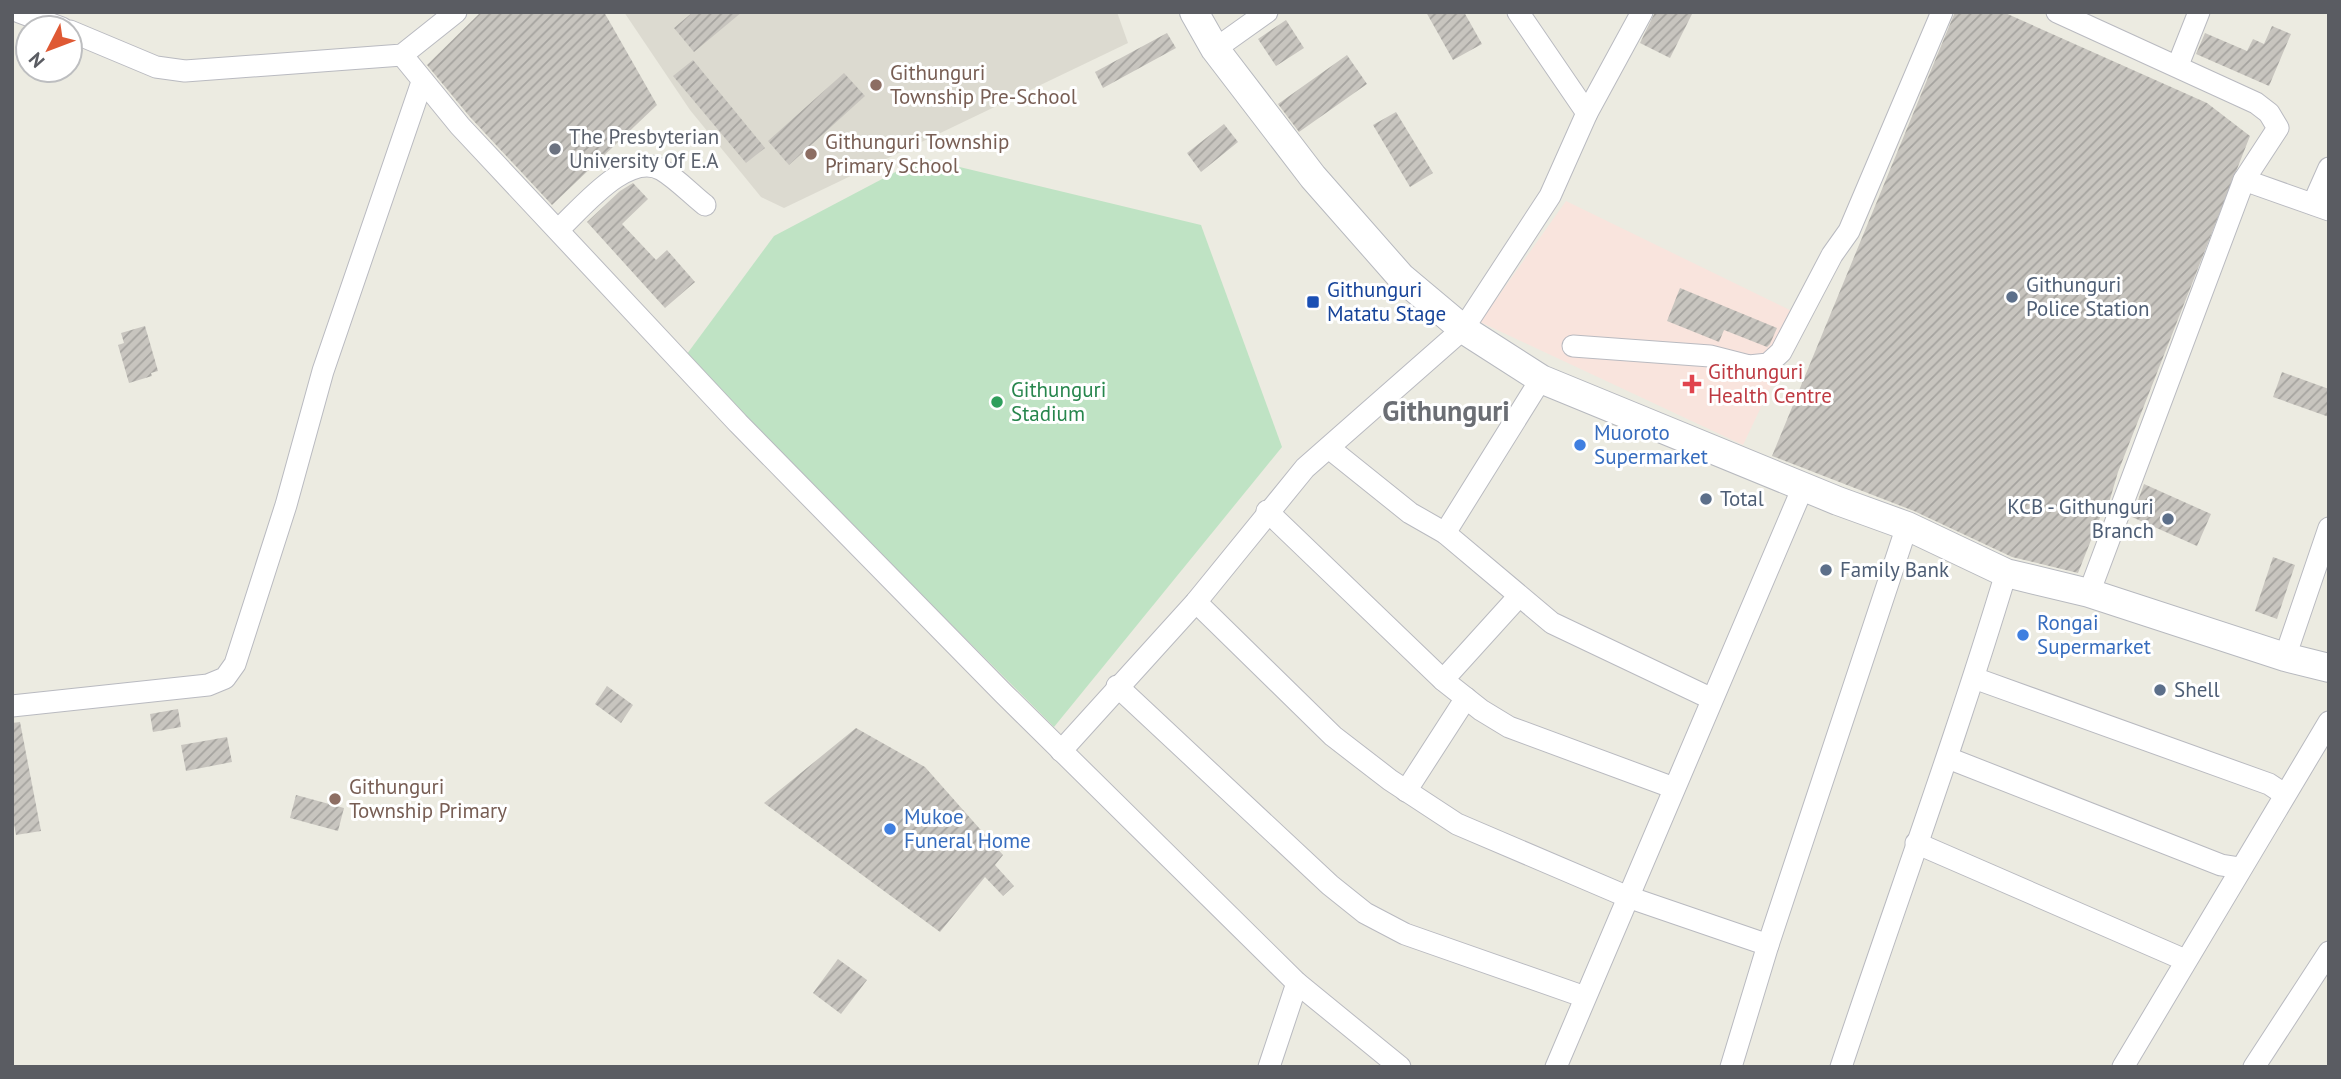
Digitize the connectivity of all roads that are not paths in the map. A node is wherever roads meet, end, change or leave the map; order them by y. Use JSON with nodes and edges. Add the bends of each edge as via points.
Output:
{"nodes":[{"id":1,"x":456,"y":12,"type":"edge"},
{"id":2,"x":1194,"y":12,"type":"edge"},
{"id":3,"x":1267,"y":12,"type":"edge"},
{"id":4,"x":1518,"y":12,"type":"edge"},
{"id":5,"x":1642,"y":12,"type":"edge"},
{"id":6,"x":1942,"y":12,"type":"edge"},
{"id":7,"x":2057,"y":12,"type":"edge"},
{"id":8,"x":2199,"y":12,"type":"edge"},
{"id":9,"x":84,"y":37,"type":"edge"},
{"id":10,"x":1215,"y":49,"type":"junction"},
{"id":11,"x":402,"y":55,"type":"junction"},
{"id":12,"x":2178,"y":65,"type":"junction"},
{"id":13,"x":422,"y":82,"type":"junction"},
{"id":14,"x":1587,"y":113,"type":"junction"},
{"id":15,"x":2329,"y":168,"type":"edge"},
{"id":16,"x":2244,"y":180,"type":"junction"},
{"id":17,"x":705,"y":205,"type":"dead end"},
{"id":18,"x":2321,"y":207,"type":"edge"},
{"id":19,"x":558,"y":230,"type":"junction"},
{"id":20,"x":1463,"y":329,"type":"junction"},
{"id":21,"x":1573,"y":346,"type":"dead end"},
{"id":22,"x":1541,"y":379,"type":"junction"},
{"id":23,"x":1329,"y":447,"type":"junction"},
{"id":24,"x":1803,"y":486,"type":"junction"},
{"id":25,"x":1267,"y":511,"type":"junction"},
{"id":26,"x":1907,"y":526,"type":"junction"},
{"id":27,"x":2329,"y":528,"type":"edge"},
{"id":28,"x":1445,"y":533,"type":"junction"},
{"id":29,"x":2006,"y":573,"type":"junction"},
{"id":30,"x":2089,"y":593,"type":"junction"},
{"id":31,"x":1519,"y":596,"type":"junction"},
{"id":32,"x":1196,"y":602,"type":"junction"},
{"id":33,"x":2285,"y":657,"type":"junction"},
{"id":34,"x":2329,"y":667,"type":"edge"},
{"id":35,"x":1974,"y":678,"type":"junction"},
{"id":36,"x":1443,"y":680,"type":"junction"},
{"id":37,"x":1117,"y":687,"type":"junction"},
{"id":38,"x":1466,"y":698,"type":"junction"},
{"id":39,"x":1712,"y":699,"type":"junction"},
{"id":40,"x":12,"y":706,"type":"edge"},
{"id":41,"x":2329,"y":722,"type":"edge"},
{"id":42,"x":1061,"y":751,"type":"junction"},
{"id":43,"x":1948,"y":758,"type":"junction"},
{"id":44,"x":1674,"y":788,"type":"junction"},
{"id":45,"x":1406,"y":790,"type":"junction"},
{"id":46,"x":2284,"y":794,"type":"junction"},
{"id":47,"x":1916,"y":843,"type":"junction"},
{"id":48,"x":2240,"y":868,"type":"junction"},
{"id":49,"x":1628,"y":897,"type":"junction"},
{"id":50,"x":1768,"y":945,"type":"junction"},
{"id":51,"x":2329,"y":952,"type":"edge"},
{"id":52,"x":2185,"y":960,"type":"junction"},
{"id":53,"x":1297,"y":983,"type":"junction"},
{"id":54,"x":1585,"y":997,"type":"junction"},
{"id":55,"x":1269,"y":1067,"type":"edge"},
{"id":56,"x":1400,"y":1067,"type":"edge"},
{"id":57,"x":1556,"y":1067,"type":"edge"},
{"id":58,"x":1731,"y":1067,"type":"edge"},
{"id":59,"x":1841,"y":1067,"type":"edge"},
{"id":60,"x":2123,"y":1067,"type":"edge"},
{"id":61,"x":2254,"y":1067,"type":"edge"}],
"edges":[{"from":1,"to":11,"type":"street"},
{"from":2,"to":10,"type":"main road"},
{"from":3,"to":10,"type":"street"},
{"from":4,"to":14,"type":"street"},
{"from":5,"to":14,"type":"street"},
{"from":6,"to":21,"type":"street","via":[[1849,231],[1781,352],[1768,365]]},
{"from":7,"to":12,"type":"street"},
{"from":8,"to":12,"type":"street"},
{"from":9,"to":11,"type":"street","via":[[156,66],[186,71]]},
{"from":10,"to":20,"type":"main road","via":[[1313,177],[1392,267]]},
{"from":11,"to":13,"type":"street"},
{"from":12,"to":16,"type":"street","via":[[2256,103],[2278,128]]},
{"from":13,"to":19,"type":"street"},
{"from":13,"to":40,"type":"street","via":[[323,371],[235,664],[225,678],[208,685]]},
{"from":14,"to":20,"type":"street","via":[[1550,197]]},
{"from":15,"to":18,"type":"street"},
{"from":16,"to":18,"type":"street"},
{"from":16,"to":30,"type":"street"},
{"from":17,"to":19,"type":"street","via":[[660,169],[640,165],[622,172]]},
{"from":19,"to":42,"type":"street","via":[[738,423]]},
{"from":20,"to":22,"type":"main road"},
{"from":20,"to":23,"type":"street"},
{"from":22,"to":24,"type":"main road"},
{"from":22,"to":28,"type":"street"},
{"from":23,"to":25,"type":"street"},
{"from":23,"to":28,"type":"street","via":[[1410,513]]},
{"from":24,"to":26,"type":"main road"},
{"from":24,"to":39,"type":"street"},
{"from":25,"to":32,"type":"street"},
{"from":25,"to":36,"type":"street"},
{"from":26,"to":29,"type":"main road"},
{"from":26,"to":50,"type":"street"},
{"from":27,"to":33,"type":"street"},
{"from":28,"to":31,"type":"street"},
{"from":29,"to":30,"type":"main road"},
{"from":29,"to":35,"type":"street"},
{"from":30,"to":33,"type":"main road"},
{"from":31,"to":36,"type":"street"},
{"from":31,"to":39,"type":"street","via":[[1552,623]]},
{"from":32,"to":37,"type":"street"},
{"from":32,"to":45,"type":"street","via":[[1333,736]]},
{"from":33,"to":34,"type":"main road"},
{"from":35,"to":43,"type":"street"},
{"from":35,"to":46,"type":"street","via":[[2269,784]]},
{"from":36,"to":38,"type":"street"},
{"from":37,"to":42,"type":"street"},
{"from":37,"to":54,"type":"street","via":[[1365,913],[1405,934]]},
{"from":38,"to":44,"type":"street","via":[[1509,727]]},
{"from":38,"to":45,"type":"street"},
{"from":39,"to":44,"type":"street"},
{"from":41,"to":46,"type":"street"},
{"from":42,"to":53,"type":"street"},
{"from":43,"to":47,"type":"street"},
{"from":43,"to":48,"type":"street","via":[[2221,865]]},
{"from":44,"to":49,"type":"street"},
{"from":45,"to":49,"type":"street","via":[[1457,824]]},
{"from":46,"to":48,"type":"street"},
{"from":47,"to":52,"type":"street"},
{"from":47,"to":59,"type":"street"},
{"from":48,"to":52,"type":"street"},
{"from":49,"to":50,"type":"street"},
{"from":49,"to":54,"type":"street"},
{"from":50,"to":58,"type":"street"},
{"from":51,"to":61,"type":"street"},
{"from":52,"to":60,"type":"street"},
{"from":53,"to":55,"type":"street"},
{"from":53,"to":56,"type":"street"},
{"from":54,"to":57,"type":"street"}]}
